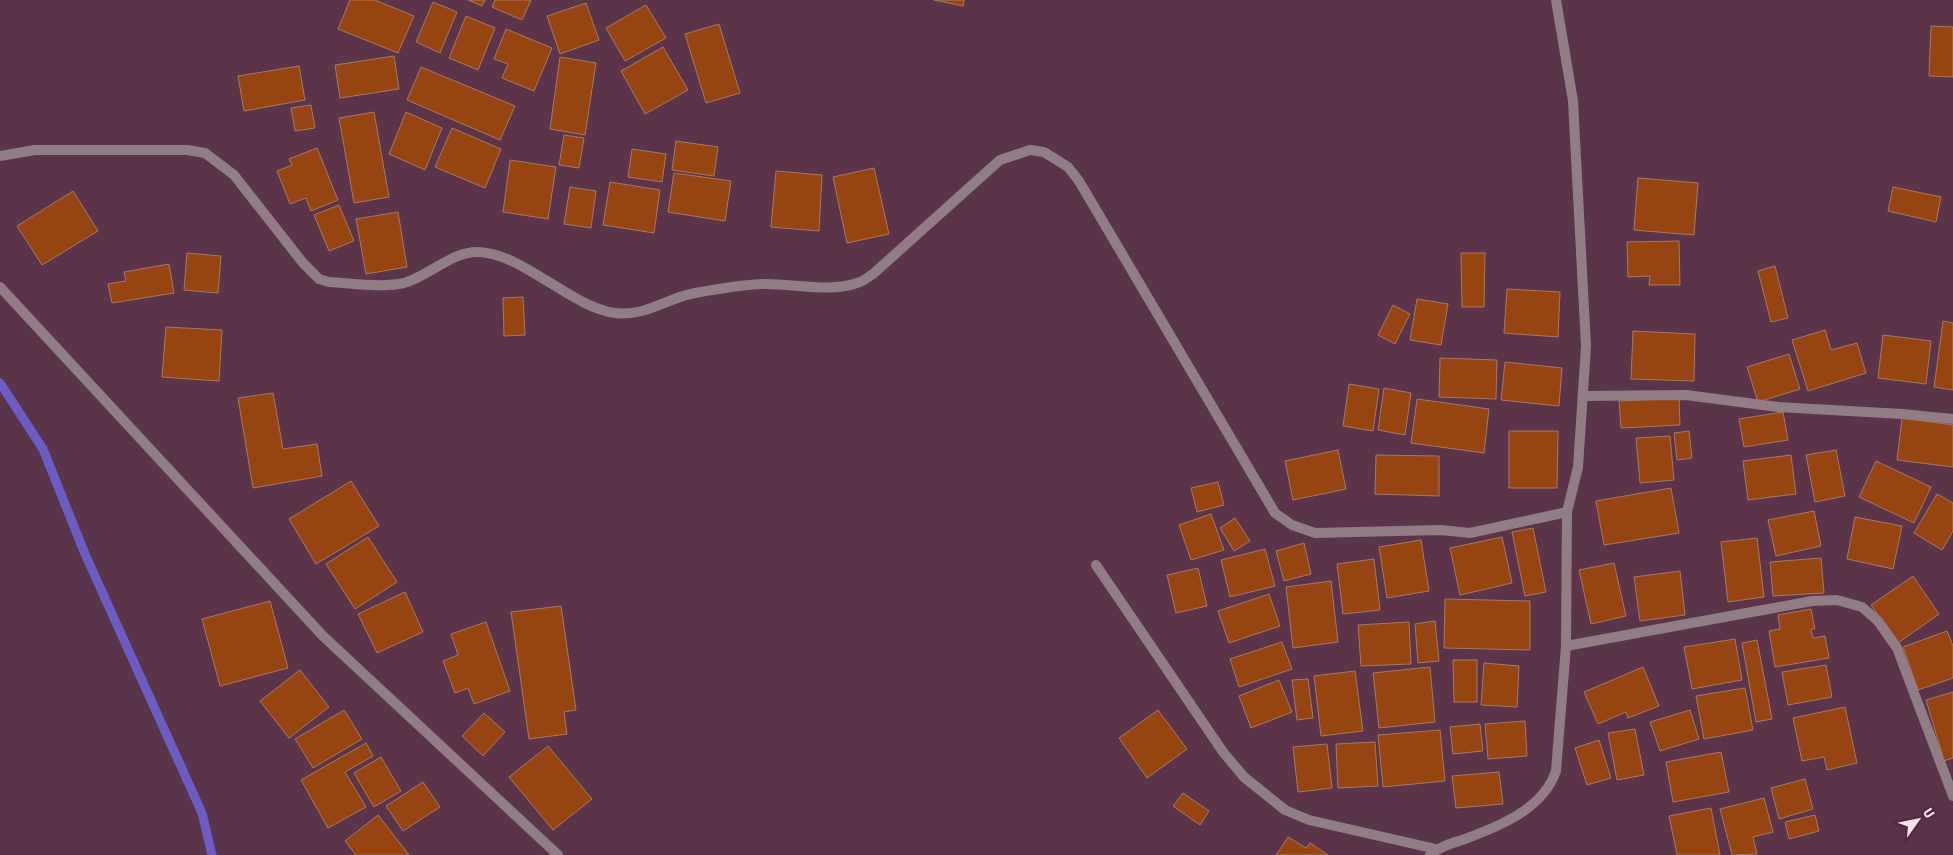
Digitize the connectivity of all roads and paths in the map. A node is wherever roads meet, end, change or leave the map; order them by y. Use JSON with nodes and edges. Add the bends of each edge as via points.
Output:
{"nodes":[{"id":1,"x":1556,"y":0,"type":"edge"},
{"id":2,"x":0,"y":156,"type":"edge"},
{"id":3,"x":0,"y":287,"type":"edge"},
{"id":4,"x":1584,"y":396,"type":"junction"},
{"id":5,"x":1953,"y":419,"type":"edge"},
{"id":6,"x":1567,"y":512,"type":"junction"},
{"id":7,"x":1096,"y":565,"type":"dead end"},
{"id":8,"x":1566,"y":646,"type":"junction"},
{"id":9,"x":1953,"y":796,"type":"edge"},
{"id":10,"x":1433,"y":852,"type":"edge"},
{"id":11,"x":558,"y":855,"type":"edge"}],
"edges":[{"from":1,"to":4,"type":"street","via":[[1574,101],[1586,346]]},
{"from":2,"to":6,"type":"street","via":[[43,150],[187,150],[205,153],[234,175],[319,279],[396,284],[414,279],[461,255],[476,252],[492,254],[590,305],[614,313],[652,310],[692,293],[725,288],[763,284],[843,286],[858,283],[873,274],[1000,160],[1030,150],[1044,152],[1068,167],[1079,181],[1275,513],[1292,525],[1315,533],[1441,530],[1470,533]]},
{"from":3,"to":11,"type":"street","via":[[323,636]]},
{"from":4,"to":5,"type":"street","via":[[1686,396],[1778,407]]},
{"from":4,"to":6,"type":"street","via":[[1578,467]]},
{"from":6,"to":8,"type":"street"},
{"from":7,"to":10,"type":"street","via":[[1223,752],[1262,794],[1285,810],[1309,820]]},
{"from":8,"to":9,"type":"street","via":[[1812,601],[1837,600],[1862,607],[1878,621],[1897,648]]},
{"from":8,"to":10,"type":"street","via":[[1556,771],[1551,785],[1524,812]]}]}
